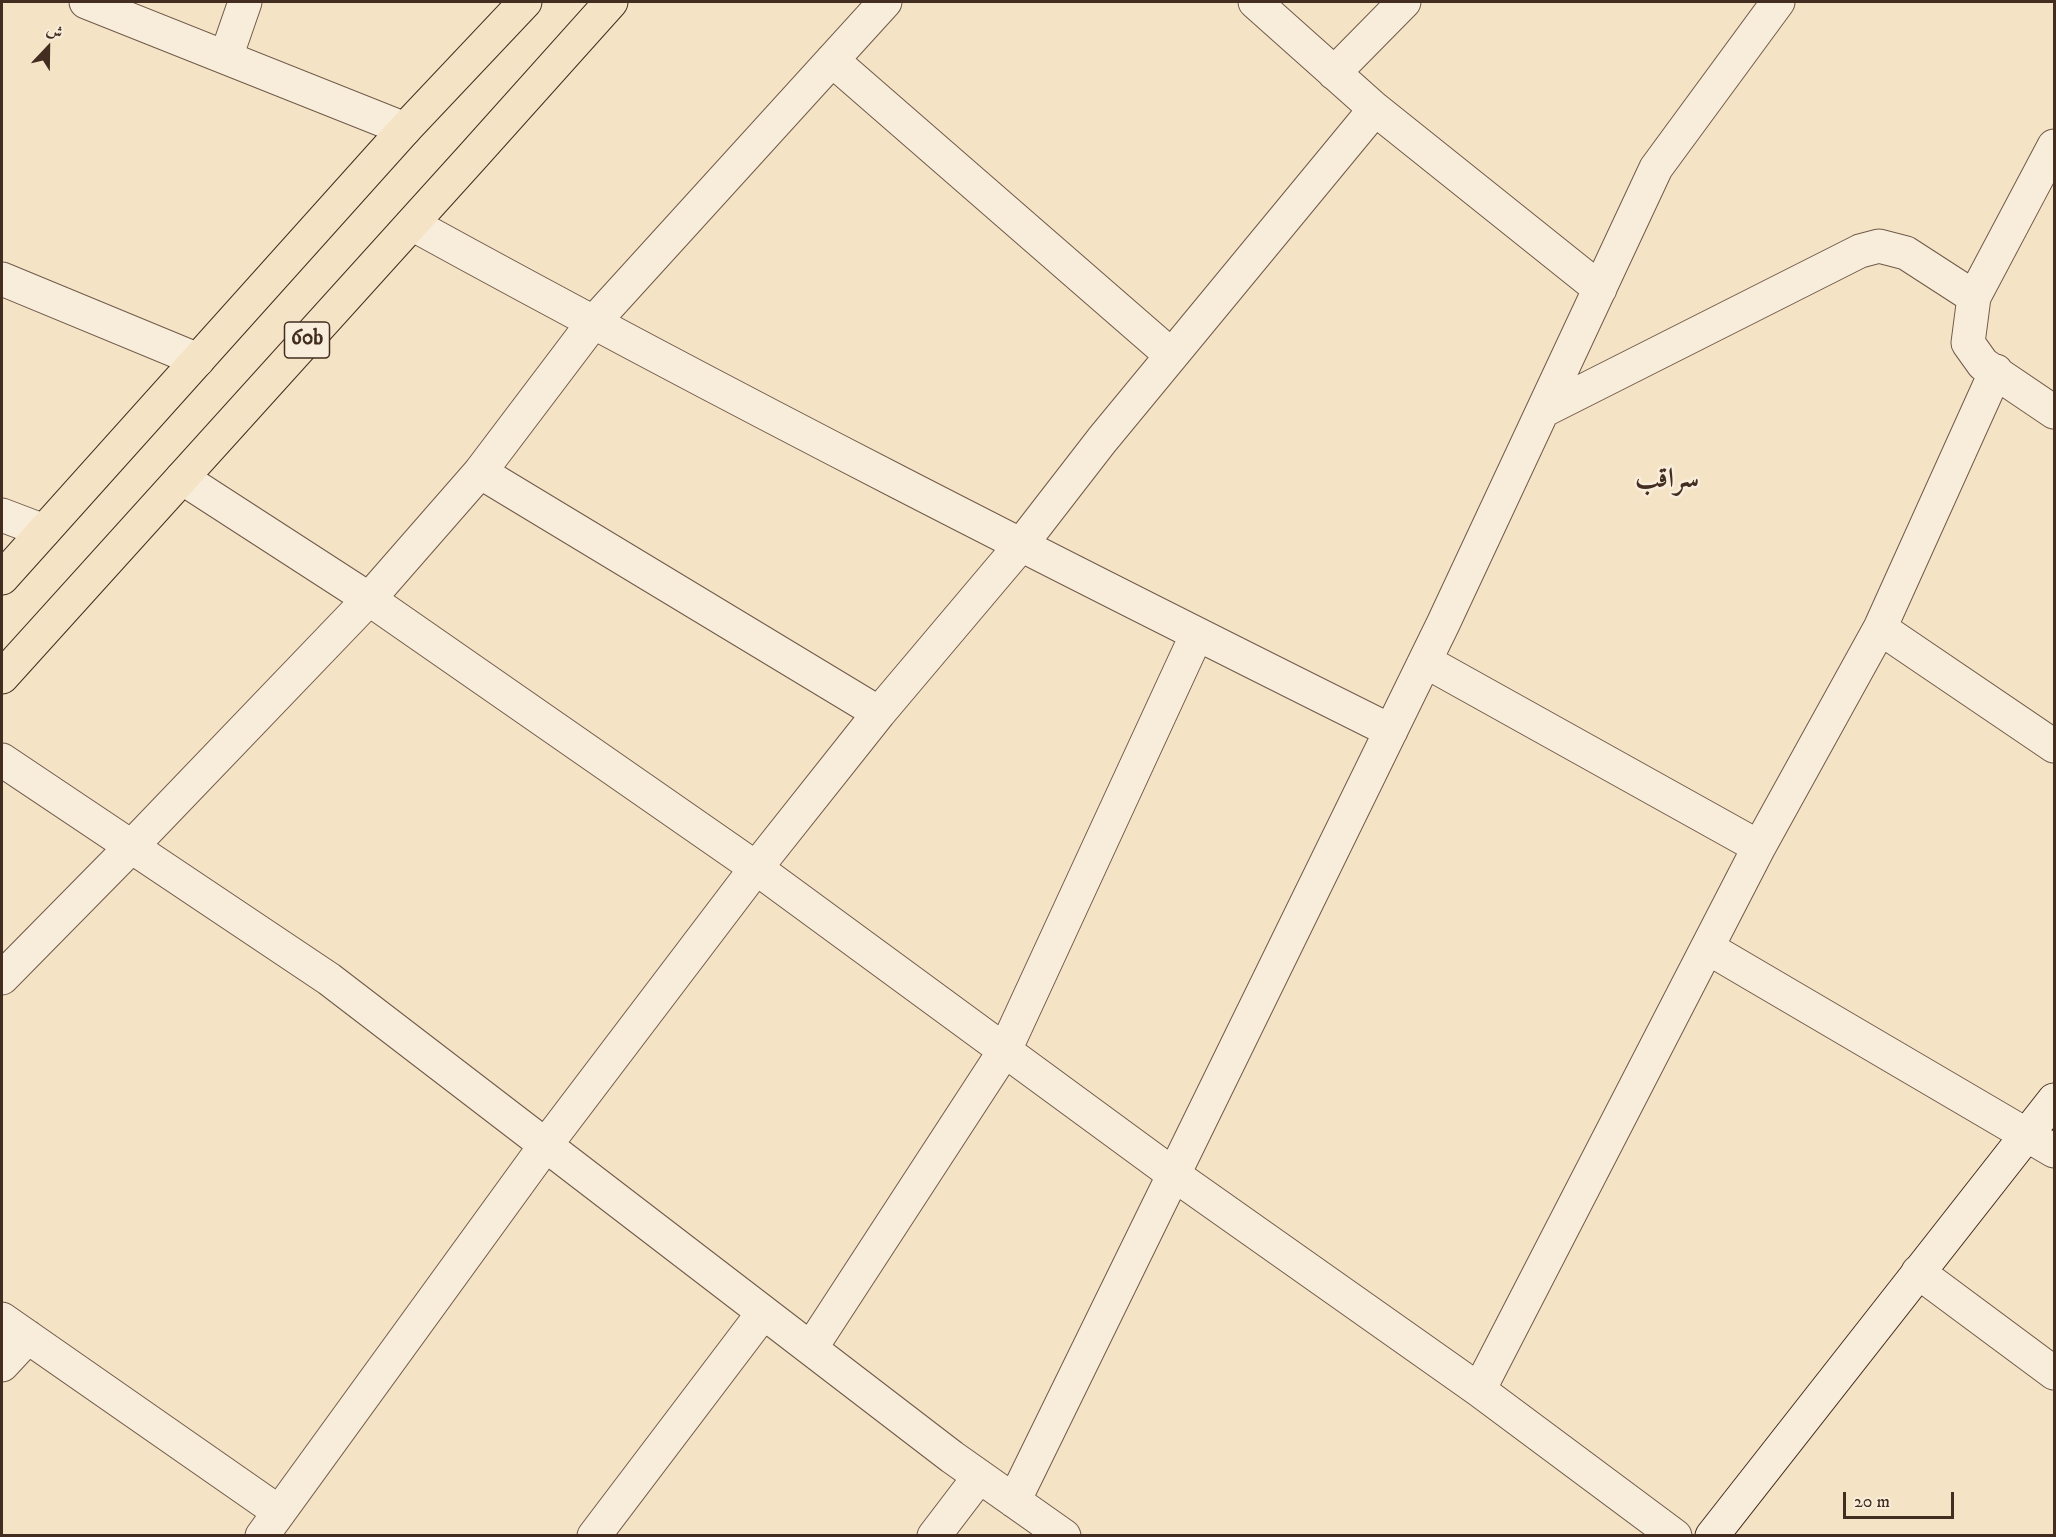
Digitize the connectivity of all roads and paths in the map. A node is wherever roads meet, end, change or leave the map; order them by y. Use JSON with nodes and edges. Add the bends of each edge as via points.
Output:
{"nodes":[{"id":1,"x":86,"y":2,"type":"edge"},
{"id":2,"x":244,"y":2,"type":"edge"},
{"id":3,"x":525,"y":2,"type":"edge"},
{"id":4,"x":611,"y":2,"type":"edge"},
{"id":5,"x":885,"y":2,"type":"edge"},
{"id":6,"x":1255,"y":2,"type":"edge"},
{"id":7,"x":1404,"y":2,"type":"edge"},
{"id":8,"x":1778,"y":2,"type":"edge"},
{"id":9,"x":226,"y":57,"type":"junction"},
{"id":10,"x":832,"y":60,"type":"junction"},
{"id":11,"x":1334,"y":73,"type":"junction"},
{"id":12,"x":1374,"y":109,"type":"junction"},
{"id":13,"x":405,"y":129,"type":"junction"},
{"id":14,"x":2055,"y":146,"type":"edge"},
{"id":15,"x":412,"y":224,"type":"junction"},
{"id":16,"x":2,"y":279,"type":"edge"},
{"id":17,"x":1600,"y":289,"type":"junction"},
{"id":18,"x":1974,"y":297,"type":"junction"},
{"id":19,"x":592,"y":324,"type":"junction"},
{"id":20,"x":1171,"y":355,"type":"junction"},
{"id":21,"x":198,"y":360,"type":"junction"},
{"id":22,"x":1996,"y":371,"type":"junction"},
{"id":23,"x":1543,"y":411,"type":"junction"},
{"id":24,"x":2055,"y":412,"type":"edge"},
{"id":25,"x":480,"y":472,"type":"junction"},
{"id":26,"x":182,"y":478,"type":"junction"},
{"id":27,"x":2,"y":515,"type":"edge"},
{"id":28,"x":44,"y":531,"type":"junction"},
{"id":29,"x":1020,"y":546,"type":"junction"},
{"id":30,"x":2,"y":578,"type":"edge"},
{"id":31,"x":369,"y":599,"type":"junction"},
{"id":32,"x":1880,"y":628,"type":"junction"},
{"id":33,"x":1197,"y":634,"type":"junction"},
{"id":34,"x":1425,"y":661,"type":"junction"},
{"id":35,"x":2,"y":677,"type":"edge"},
{"id":36,"x":879,"y":713,"type":"junction"},
{"id":37,"x":1391,"y":730,"type":"junction"},
{"id":38,"x":2055,"y":746,"type":"edge"},
{"id":39,"x":2,"y":760,"type":"edge"},
{"id":40,"x":131,"y":847,"type":"junction"},
{"id":41,"x":1760,"y":847,"type":"junction"},
{"id":42,"x":756,"y":868,"type":"junction"},
{"id":43,"x":1708,"y":948,"type":"junction"},
{"id":44,"x":2,"y":978,"type":"edge"},
{"id":45,"x":1005,"y":1050,"type":"junction"},
{"id":46,"x":2055,"y":1100,"type":"edge"},
{"id":47,"x":2026,"y":1135,"type":"junction"},
{"id":48,"x":545,"y":1146,"type":"junction"},
{"id":49,"x":2055,"y":1151,"type":"edge"},
{"id":50,"x":1173,"y":1174,"type":"junction"},
{"id":51,"x":1918,"y":1272,"type":"junction"},
{"id":52,"x":763,"y":1312,"type":"junction"},
{"id":53,"x":2,"y":1319,"type":"edge"},
{"id":54,"x":28,"y":1337,"type":"junction"},
{"id":55,"x":811,"y":1348,"type":"junction"},
{"id":56,"x":2,"y":1365,"type":"edge"},
{"id":57,"x":2055,"y":1373,"type":"edge"},
{"id":58,"x":1479,"y":1390,"type":"junction"},
{"id":59,"x":979,"y":1477,"type":"junction"},
{"id":60,"x":1014,"y":1501,"type":"junction"},
{"id":61,"x":271,"y":1524,"type":"edge"},
{"id":62,"x":594,"y":1536,"type":"edge"},
{"id":63,"x":934,"y":1536,"type":"edge"},
{"id":64,"x":1064,"y":1536,"type":"edge"},
{"id":65,"x":1675,"y":1536,"type":"edge"},
{"id":66,"x":1712,"y":1536,"type":"edge"}],
"edges":[{"from":1,"to":9,"type":"street"},
{"from":2,"to":9,"type":"street"},
{"from":3,"to":13,"type":"main road"},
{"from":4,"to":15,"type":"main road","number":"60b"},
{"from":5,"to":10,"type":"street"},
{"from":6,"to":11,"type":"street"},
{"from":7,"to":11,"type":"street"},
{"from":8,"to":17,"type":"street","via":[[1656,168]]},
{"from":9,"to":13,"type":"street"},
{"from":10,"to":19,"type":"street"},
{"from":10,"to":20,"type":"street"},
{"from":11,"to":12,"type":"street"},
{"from":12,"to":17,"type":"street"},
{"from":12,"to":20,"type":"street"},
{"from":13,"to":21,"type":"main road"},
{"from":14,"to":18,"type":"street"},
{"from":15,"to":19,"type":"street"},
{"from":15,"to":26,"type":"main road","number":"60b"},
{"from":16,"to":21,"type":"street"},
{"from":17,"to":23,"type":"street"},
{"from":18,"to":22,"type":"street","via":[[1968,343],[1983,364]]},
{"from":18,"to":23,"type":"street","via":[[1906,253],[1879,246],[1860,250]]},
{"from":19,"to":25,"type":"street"},
{"from":19,"to":29,"type":"street"},
{"from":20,"to":29,"type":"street"},
{"from":21,"to":28,"type":"main road"},
{"from":22,"to":24,"type":"street"},
{"from":22,"to":32,"type":"street"},
{"from":23,"to":34,"type":"street"},
{"from":25,"to":31,"type":"street"},
{"from":25,"to":36,"type":"street"},
{"from":26,"to":31,"type":"street"},
{"from":26,"to":35,"type":"main road","number":"60b"},
{"from":27,"to":28,"type":"street"},
{"from":28,"to":30,"type":"main road"},
{"from":29,"to":33,"type":"street"},
{"from":29,"to":36,"type":"street"},
{"from":31,"to":40,"type":"street"},
{"from":31,"to":42,"type":"street"},
{"from":32,"to":38,"type":"street"},
{"from":32,"to":41,"type":"street"},
{"from":33,"to":37,"type":"street"},
{"from":33,"to":45,"type":"street"},
{"from":34,"to":37,"type":"street"},
{"from":34,"to":41,"type":"street"},
{"from":36,"to":42,"type":"street"},
{"from":37,"to":50,"type":"street"},
{"from":39,"to":40,"type":"street"},
{"from":40,"to":44,"type":"street"},
{"from":40,"to":48,"type":"street","via":[[329,979]]},
{"from":41,"to":43,"type":"street"},
{"from":42,"to":45,"type":"street"},
{"from":42,"to":48,"type":"street"},
{"from":43,"to":47,"type":"street"},
{"from":43,"to":58,"type":"street"},
{"from":45,"to":50,"type":"street"},
{"from":45,"to":55,"type":"street"},
{"from":46,"to":47,"type":"street"},
{"from":47,"to":49,"type":"street"},
{"from":47,"to":51,"type":"street"},
{"from":48,"to":52,"type":"street"},
{"from":48,"to":61,"type":"street"},
{"from":50,"to":58,"type":"street"},
{"from":50,"to":60,"type":"street"},
{"from":51,"to":57,"type":"street"},
{"from":51,"to":66,"type":"street"},
{"from":52,"to":55,"type":"street"},
{"from":52,"to":62,"type":"street"},
{"from":53,"to":54,"type":"street"},
{"from":54,"to":56,"type":"street"},
{"from":54,"to":61,"type":"street"},
{"from":55,"to":59,"type":"street"},
{"from":58,"to":65,"type":"street"},
{"from":59,"to":60,"type":"street"},
{"from":59,"to":63,"type":"street"},
{"from":60,"to":64,"type":"street"}]}
